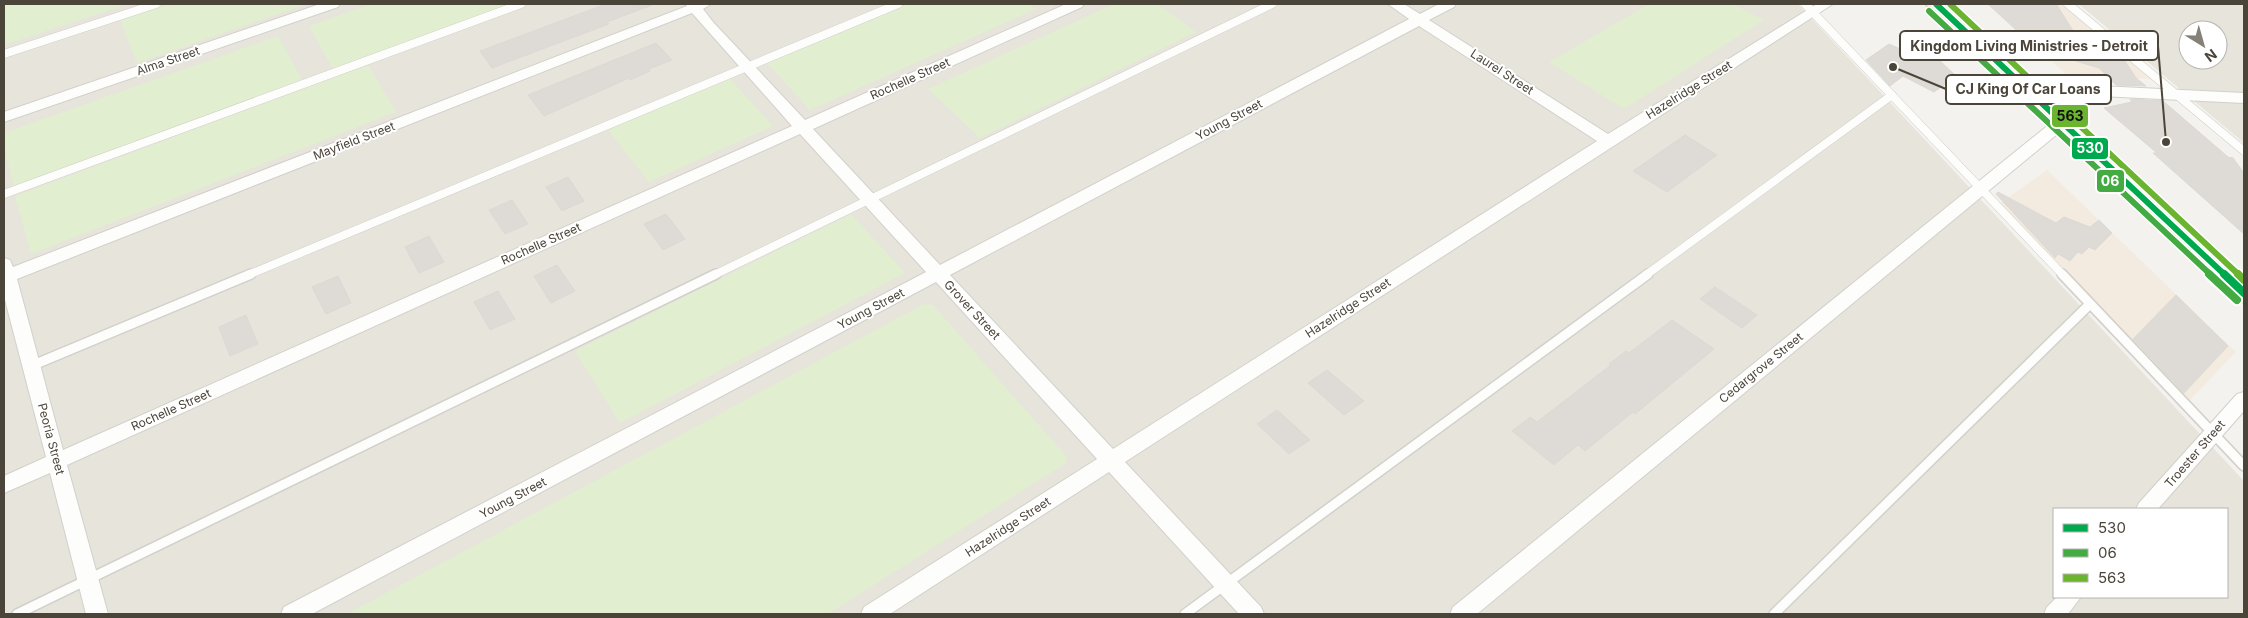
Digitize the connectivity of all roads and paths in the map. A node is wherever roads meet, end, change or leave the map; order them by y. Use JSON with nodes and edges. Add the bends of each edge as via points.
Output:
{"nodes":[{"id":1,"x":156,"y":4,"type":"edge"},
{"id":2,"x":333,"y":4,"type":"edge"},
{"id":3,"x":521,"y":4,"type":"edge"},
{"id":4,"x":898,"y":4,"type":"edge"},
{"id":5,"x":1078,"y":4,"type":"edge"},
{"id":6,"x":1272,"y":4,"type":"edge"},
{"id":7,"x":1395,"y":4,"type":"edge"},
{"id":8,"x":1449,"y":4,"type":"edge"},
{"id":9,"x":1936,"y":4,"type":"edge"},
{"id":10,"x":2068,"y":4,"type":"edge"},
{"id":11,"x":697,"y":5,"type":"edge"},
{"id":12,"x":1815,"y":7,"type":"edge"},
{"id":13,"x":1419,"y":20,"type":"junction"},
{"id":14,"x":4,"y":54,"type":"edge"},
{"id":15,"x":748,"y":67,"type":"junction"},
{"id":16,"x":2176,"y":94,"type":"junction"},
{"id":17,"x":1892,"y":95,"type":"junction"},
{"id":18,"x":2035,"y":96,"type":"junction"},
{"id":19,"x":2244,"y":98,"type":"edge"},
{"id":20,"x":4,"y":117,"type":"edge"},
{"id":21,"x":2062,"y":122,"type":"junction"},
{"id":22,"x":803,"y":127,"type":"junction"},
{"id":23,"x":1608,"y":141,"type":"junction"},
{"id":24,"x":2244,"y":151,"type":"edge"},
{"id":25,"x":1980,"y":189,"type":"junction"},
{"id":26,"x":4,"y":194,"type":"edge"},
{"id":27,"x":870,"y":200,"type":"junction"},
{"id":28,"x":5,"y":272,"type":"edge"},
{"id":29,"x":938,"y":274,"type":"junction"},
{"id":30,"x":2244,"y":293,"type":"edge"},
{"id":31,"x":2090,"y":304,"type":"junction"},
{"id":32,"x":31,"y":366,"type":"junction"},
{"id":33,"x":2244,"y":399,"type":"edge"},
{"id":34,"x":2213,"y":433,"type":"junction"},
{"id":35,"x":57,"y":461,"type":"junction"},
{"id":36,"x":1111,"y":461,"type":"junction"},
{"id":37,"x":2244,"y":466,"type":"edge"},
{"id":38,"x":4,"y":485,"type":"edge"},
{"id":39,"x":2147,"y":508,"type":"edge"},
{"id":40,"x":88,"y":580,"type":"junction"},
{"id":41,"x":1226,"y":585,"type":"junction"},
{"id":42,"x":2069,"y":598,"type":"edge"},
{"id":43,"x":17,"y":614,"type":"edge"},
{"id":44,"x":97,"y":614,"type":"edge"},
{"id":45,"x":292,"y":614,"type":"edge"},
{"id":46,"x":872,"y":614,"type":"edge"},
{"id":47,"x":1185,"y":614,"type":"edge"},
{"id":48,"x":1253,"y":614,"type":"edge"},
{"id":49,"x":1461,"y":614,"type":"edge"},
{"id":50,"x":1774,"y":614,"type":"edge"},
{"id":51,"x":2055,"y":614,"type":"edge"}],
"edges":[{"from":1,"to":14,"type":"lane"},
{"from":2,"to":20,"type":"street","name":"Alma Street"},
{"from":3,"to":26,"type":"lane"},
{"from":4,"to":15,"type":"lane"},
{"from":5,"to":22,"type":"street","name":"Rochelle Street"},
{"from":6,"to":27,"type":"lane"},
{"from":7,"to":13,"type":"street","name":"Laurel Street"},
{"from":8,"to":13,"type":"street","name":"Young Street"},
{"from":9,"to":18,"type":"main road"},
{"from":10,"to":16,"type":"lane"},
{"from":11,"to":15,"type":"street","name":"Grover Street"},
{"from":11,"to":28,"type":"street","name":"Mayfield Street"},
{"from":12,"to":17,"type":"lane"},
{"from":12,"to":23,"type":"street","name":"Hazelridge Street"},
{"from":13,"to":23,"type":"street","name":"Laurel Street"},
{"from":13,"to":29,"type":"street","name":"Young Street"},
{"from":15,"to":22,"type":"street","name":"Grover Street"},
{"from":15,"to":32,"type":"lane"},
{"from":16,"to":18,"type":"street","via":[[2079,90]]},
{"from":16,"to":19,"type":"street"},
{"from":16,"to":24,"type":"lane"},
{"from":17,"to":25,"type":"lane"},
{"from":17,"to":41,"type":"lane"},
{"from":18,"to":21,"type":"main road"},
{"from":21,"to":25,"type":"street","name":"Cedargrove Street"},
{"from":21,"to":30,"type":"main road"},
{"from":22,"to":27,"type":"street","name":"Grover Street"},
{"from":22,"to":35,"type":"street","name":"Rochelle Street"},
{"from":23,"to":36,"type":"street","name":"Hazelridge Street"},
{"from":25,"to":31,"type":"lane"},
{"from":25,"to":49,"type":"street","name":"Cedargrove Street"},
{"from":27,"to":29,"type":"street","name":"Grover Street"},
{"from":27,"to":40,"type":"lane"},
{"from":28,"to":32,"type":"street","name":"Peoria Street"},
{"from":29,"to":36,"type":"street","name":"Grover Street"},
{"from":29,"to":45,"type":"street","name":"Young Street"},
{"from":31,"to":34,"type":"lane"},
{"from":31,"to":50,"type":"lane"},
{"from":32,"to":35,"type":"street","name":"Peoria Street"},
{"from":33,"to":34,"type":"street","name":"Troester Street"},
{"from":34,"to":37,"type":"lane"},
{"from":34,"to":39,"type":"street","name":"Troester Street"},
{"from":35,"to":38,"type":"street","name":"Rochelle Street"},
{"from":35,"to":40,"type":"street","name":"Peoria Street"},
{"from":36,"to":41,"type":"street","name":"Grover Street"},
{"from":36,"to":46,"type":"street","name":"Hazelridge Street"},
{"from":40,"to":43,"type":"lane"},
{"from":40,"to":44,"type":"street","name":"Peoria Street"},
{"from":41,"to":47,"type":"lane"},
{"from":41,"to":48,"type":"street","name":"Grover Street"},
{"from":42,"to":51,"type":"street"}]}
